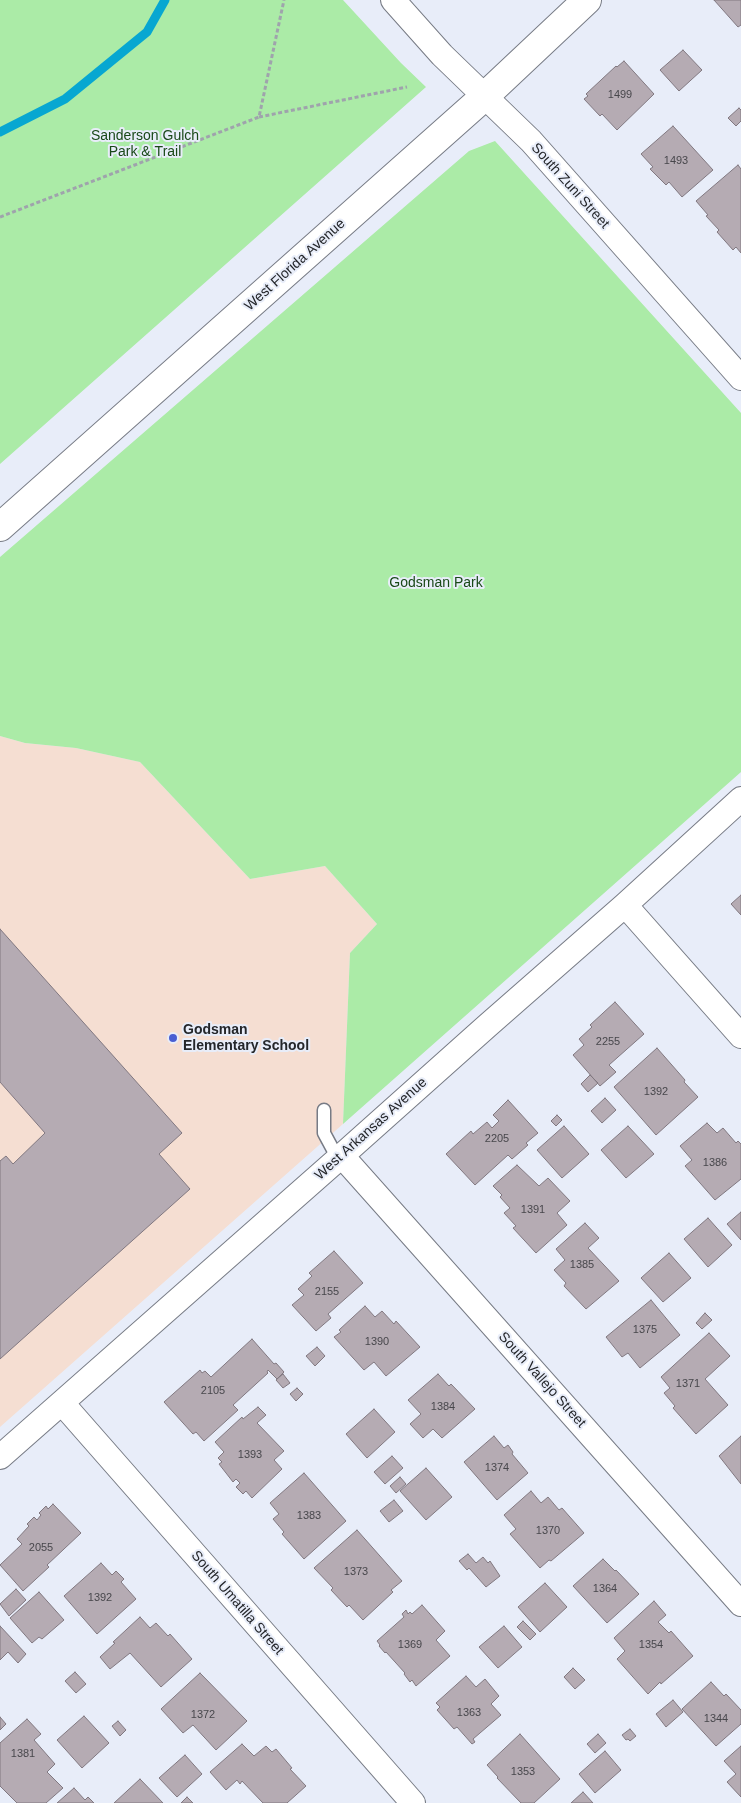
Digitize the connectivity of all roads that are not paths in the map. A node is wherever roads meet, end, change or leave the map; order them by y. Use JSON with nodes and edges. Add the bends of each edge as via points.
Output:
{"nodes":[{"id":1,"x":393,"y":0,"type":"edge"},
{"id":2,"x":587,"y":0,"type":"edge"},
{"id":3,"x":485,"y":96,"type":"junction"},
{"id":4,"x":741,"y":378,"type":"edge"},
{"id":5,"x":0,"y":526,"type":"edge"},
{"id":6,"x":741,"y":799,"type":"edge"},
{"id":7,"x":625,"y":905,"type":"junction"},
{"id":8,"x":741,"y":1036,"type":"edge"},
{"id":9,"x":324,"y":1110,"type":"dead end"},
{"id":10,"x":340,"y":1158,"type":"junction"},
{"id":11,"x":62,"y":1404,"type":"junction"},
{"id":12,"x":0,"y":1457,"type":"edge"},
{"id":13,"x":741,"y":1604,"type":"edge"},
{"id":14,"x":413,"y":1803,"type":"edge"}],
"edges":[{"from":1,"to":3,"type":"street","name":"South Zuni Street","via":[[442,55]]},
{"from":2,"to":3,"type":"street","name":"West Florida Avenue"},
{"from":3,"to":4,"type":"street","name":"South Zuni Street","via":[[531,141]]},
{"from":3,"to":5,"type":"street","name":"West Florida Avenue"},
{"from":6,"to":7,"type":"street","name":"West Arkansas Avenue"},
{"from":7,"to":8,"type":"street"},
{"from":7,"to":10,"type":"street","name":"West Arkansas Avenue"},
{"from":9,"to":10,"type":"lane","via":[[324,1133]]},
{"from":10,"to":11,"type":"street","name":"West Arkansas Avenue"},
{"from":10,"to":13,"type":"street","name":"South Vallejo Street"},
{"from":11,"to":12,"type":"street","name":"West Arkansas Avenue"},
{"from":11,"to":14,"type":"street","name":"South Umatilla Street"}]}
